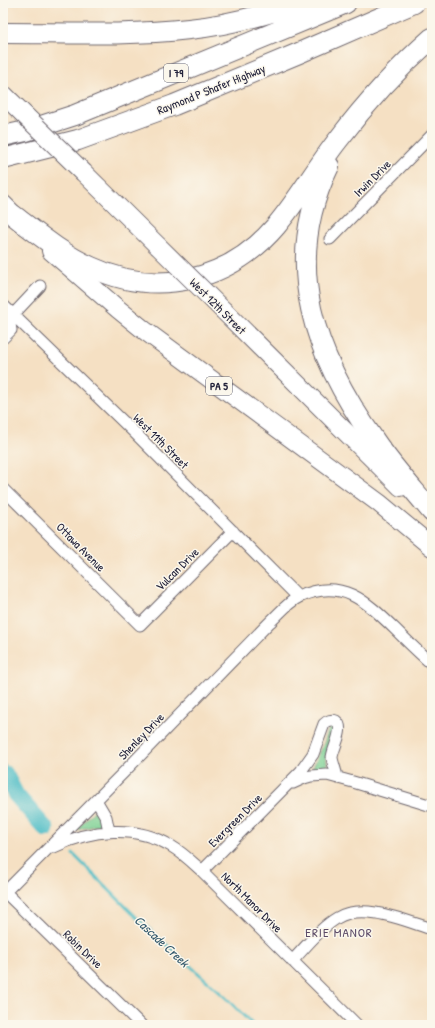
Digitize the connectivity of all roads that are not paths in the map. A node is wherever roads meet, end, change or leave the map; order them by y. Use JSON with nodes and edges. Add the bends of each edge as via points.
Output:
{"nodes":[{"id":1,"x":301,"y":3,"type":"edge"},
{"id":2,"x":346,"y":3,"type":"edge"},
{"id":3,"x":414,"y":3,"type":"edge"},
{"id":4,"x":3,"y":33,"type":"edge"},
{"id":5,"x":432,"y":38,"type":"edge"},
{"id":6,"x":3,"y":94,"type":"edge"},
{"id":7,"x":370,"y":100,"type":"junction"},
{"id":8,"x":3,"y":136,"type":"edge"},
{"id":9,"x":432,"y":136,"type":"edge"},
{"id":10,"x":3,"y":159,"type":"edge"},
{"id":11,"x":8,"y":210,"type":"edge"},
{"id":12,"x":330,"y":239,"type":"dead end"},
{"id":13,"x":40,"y":286,"type":"dead end"},
{"id":14,"x":3,"y":305,"type":"edge"},
{"id":15,"x":8,"y":318,"type":"edge"},
{"id":16,"x":3,"y":338,"type":"edge"},
{"id":17,"x":3,"y":489,"type":"edge"},
{"id":18,"x":432,"y":512,"type":"edge"},
{"id":19,"x":432,"y":519,"type":"edge"},
{"id":20,"x":233,"y":531,"type":"junction"},
{"id":21,"x":432,"y":547,"type":"edge"},
{"id":22,"x":298,"y":597,"type":"junction"},
{"id":23,"x":140,"y":625,"type":"joint"},
{"id":24,"x":432,"y":664,"type":"edge"},
{"id":25,"x":337,"y":777,"type":"junction"},
{"id":26,"x":286,"y":787,"type":"junction"},
{"id":27,"x":96,"y":800,"type":"junction"},
{"id":28,"x":432,"y":806,"type":"edge"},
{"id":29,"x":109,"y":831,"type":"junction"},
{"id":30,"x":48,"y":850,"type":"junction"},
{"id":31,"x":202,"y":871,"type":"junction"},
{"id":32,"x":4,"y":893,"type":"edge"},
{"id":33,"x":432,"y":929,"type":"edge"},
{"id":34,"x":292,"y":961,"type":"junction"},
{"id":35,"x":142,"y":1025,"type":"edge"},
{"id":36,"x":357,"y":1025,"type":"edge"}],
"edges":[{"from":1,"to":4,"type":"highway","via":[[244,19],[189,29]]},
{"from":2,"to":8,"type":"highway","number":"I 79","via":[[75,115]]},
{"from":3,"to":10,"type":"highway","name":"Raymond P Shafer Highway","number":"I 79","via":[[174,105],[78,140]]},
{"from":5,"to":7,"type":"highway"},
{"from":6,"to":19,"type":"main road","name":"West 12th Street","bridge":true},
{"from":7,"to":11,"type":"highway","via":[[268,235],[234,262],[199,277],[179,282],[151,283],[105,273],[67,254]]},
{"from":7,"to":18,"type":"highway","via":[[334,154],[316,198],[306,243],[305,271],[308,298],[322,346],[347,398],[384,454]]},
{"from":9,"to":12,"type":"street","name":"Irwin Drive"},
{"from":11,"to":21,"type":"main road","number":"PA 5","via":[[64,263],[139,326],[379,503]]},
{"from":13,"to":15,"type":"street"},
{"from":14,"to":15,"type":"street","name":"West 11th Street"},
{"from":15,"to":16,"type":"street","via":[[11,330]]},
{"from":15,"to":20,"type":"street","name":"West 11th Street","via":[[135,433]]},
{"from":17,"to":23,"type":"street","name":"Ottawa Avenue"},
{"from":20,"to":22,"type":"street","name":"West 11th Street"},
{"from":20,"to":23,"type":"street","name":"Vulcan Drive"},
{"from":22,"to":24,"type":"street","via":[[322,590],[351,594],[370,605]]},
{"from":22,"to":27,"type":"street","name":"Shenley Drive","via":[[269,623]]},
{"from":25,"to":26,"type":"street","name":"Evergreen Drive","via":[[311,776]]},
{"from":25,"to":26,"type":"street","name":"Evergreen Drive","via":[[332,756],[340,729],[332,720],[324,724],[310,760]]},
{"from":25,"to":28,"type":"street","name":"Evergreen Drive"},
{"from":26,"to":31,"type":"street","name":"Evergreen Drive"},
{"from":27,"to":29,"type":"street","via":[[106,817]]},
{"from":27,"to":30,"type":"street","name":"Shenley Drive"},
{"from":29,"to":30,"type":"street","name":"North Manor Drive","via":[[76,837]]},
{"from":29,"to":31,"type":"street","name":"North Manor Drive","via":[[149,836],[159,840],[182,854]]},
{"from":30,"to":32,"type":"street","name":"Shenley Drive"},
{"from":31,"to":34,"type":"street","name":"North Manor Drive"},
{"from":32,"to":35,"type":"street","name":"Robin Drive"},
{"from":33,"to":34,"type":"street","via":[[362,910],[339,917]]},
{"from":34,"to":36,"type":"street","name":"North Manor Drive"}]}
